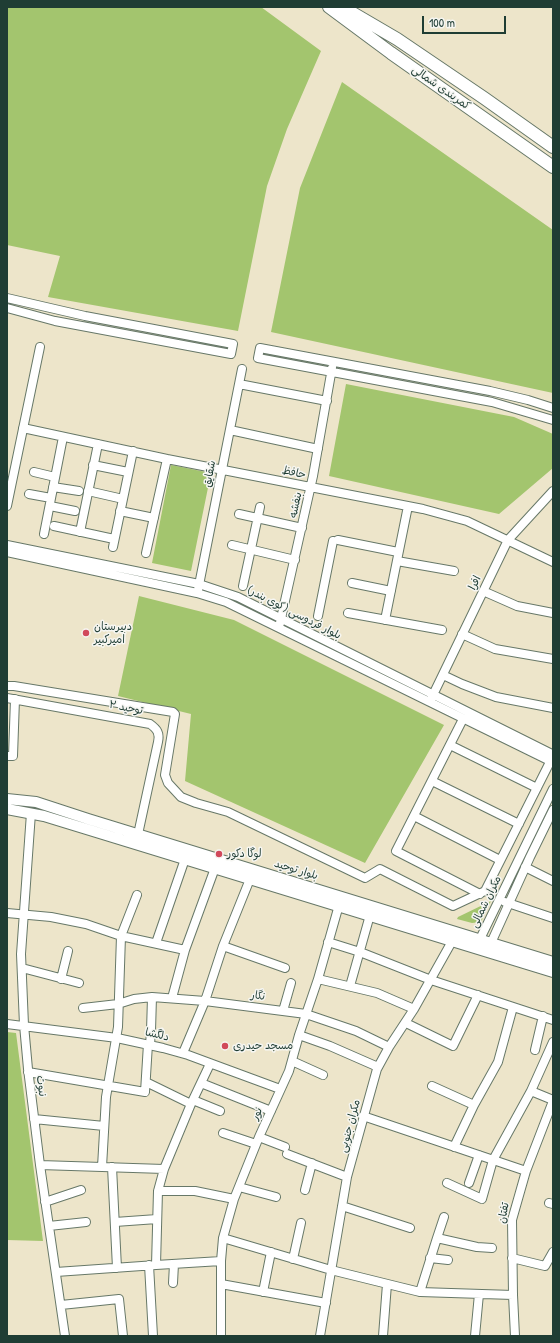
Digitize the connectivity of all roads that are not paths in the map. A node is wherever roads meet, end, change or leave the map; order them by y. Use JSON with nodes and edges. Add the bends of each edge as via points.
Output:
{"nodes":[{"id":1,"x":329,"y":7,"type":"edge"},
{"id":2,"x":342,"y":7,"type":"edge"},
{"id":3,"x":553,"y":147,"type":"edge"},
{"id":4,"x":553,"y":167,"type":"edge"},
{"id":5,"x":7,"y":298,"type":"edge"},
{"id":6,"x":7,"y":308,"type":"edge"},
{"id":7,"x":148,"y":328,"type":"junction"},
{"id":8,"x":145,"y":337,"type":"junction"},
{"id":9,"x":40,"y":347,"type":"dead end"},
{"id":10,"x":333,"y":362,"type":"junction"},
{"id":11,"x":242,"y":369,"type":"dead end"},
{"id":12,"x":332,"y":372,"type":"junction"},
{"id":13,"x":239,"y":384,"type":"junction"},
{"id":14,"x":327,"y":401,"type":"junction"},
{"id":15,"x":553,"y":408,"type":"edge"},
{"id":16,"x":553,"y":420,"type":"edge"},
{"id":17,"x":23,"y":428,"type":"junction"},
{"id":18,"x":230,"y":430,"type":"junction"},
{"id":19,"x":63,"y":437,"type":"junction"},
{"id":20,"x":98,"y":444,"type":"junction"},
{"id":21,"x":318,"y":448,"type":"junction"},
{"id":22,"x":133,"y":451,"type":"junction"},
{"id":23,"x":167,"y":459,"type":"junction"},
{"id":24,"x":93,"y":465,"type":"junction"},
{"id":25,"x":222,"y":469,"type":"junction"},
{"id":26,"x":34,"y":472,"type":"dead end"},
{"id":27,"x":128,"y":472,"type":"junction"},
{"id":28,"x":55,"y":477,"type":"junction"},
{"id":29,"x":54,"y":487,"type":"junction"},
{"id":30,"x":311,"y":488,"type":"junction"},
{"id":31,"x":79,"y":491,"type":"dead end"},
{"id":32,"x":88,"y":491,"type":"junction"},
{"id":33,"x":553,"y":491,"type":"edge"},
{"id":34,"x":28,"y":494,"type":"dead end"},
{"id":35,"x":123,"y":499,"type":"junction"},
{"id":36,"x":50,"y":502,"type":"junction"},
{"id":37,"x":7,"y":506,"type":"edge"},
{"id":38,"x":408,"y":506,"type":"junction"},
{"id":39,"x":260,"y":507,"type":"dead end"},
{"id":40,"x":75,"y":511,"type":"dead end"},
{"id":41,"x":120,"y":511,"type":"junction"},
{"id":42,"x":239,"y":514,"type":"dead end"},
{"id":43,"x":154,"y":518,"type":"junction"},
{"id":44,"x":258,"y":518,"type":"junction"},
{"id":45,"x":54,"y":526,"type":"dead end"},
{"id":46,"x":302,"y":528,"type":"junction"},
{"id":47,"x":80,"y":532,"type":"junction"},
{"id":48,"x":44,"y":534,"type":"dead end"},
{"id":49,"x":508,"y":540,"type":"junction"},
{"id":50,"x":7,"y":545,"type":"edge"},
{"id":51,"x":232,"y":546,"type":"dead end"},
{"id":52,"x":251,"y":550,"type":"junction"},
{"id":53,"x":7,"y":552,"type":"edge"},
{"id":54,"x":398,"y":552,"type":"junction"},
{"id":55,"x":146,"y":553,"type":"dead end"},
{"id":56,"x":295,"y":560,"type":"junction"},
{"id":57,"x":397,"y":561,"type":"junction"},
{"id":58,"x":553,"y":562,"type":"edge"},
{"id":59,"x":96,"y":567,"type":"junction"},
{"id":60,"x":454,"y":572,"type":"dead end"},
{"id":61,"x":352,"y":583,"type":"dead end"},
{"id":62,"x":243,"y":586,"type":"dead end"},
{"id":63,"x":198,"y":589,"type":"junction"},
{"id":64,"x":391,"y":591,"type":"junction"},
{"id":65,"x":483,"y":591,"type":"junction"},
{"id":66,"x":348,"y":613,"type":"dead end"},
{"id":67,"x":553,"y":613,"type":"edge"},
{"id":68,"x":318,"y":616,"type":"dead end"},
{"id":69,"x":281,"y":619,"type":"junction"},
{"id":70,"x":385,"y":620,"type":"junction"},
{"id":71,"x":279,"y":628,"type":"junction"},
{"id":72,"x":442,"y":630,"type":"dead end"},
{"id":73,"x":462,"y":634,"type":"junction"},
{"id":74,"x":553,"y":659,"type":"edge"},
{"id":75,"x":443,"y":675,"type":"junction"},
{"id":76,"x":7,"y":686,"type":"edge"},
{"id":77,"x":11,"y":698,"type":"edge"},
{"id":78,"x":431,"y":698,"type":"junction"},
{"id":79,"x":553,"y":708,"type":"edge"},
{"id":80,"x":463,"y":719,"type":"junction"},
{"id":81,"x":450,"y":745,"type":"junction"},
{"id":82,"x":7,"y":756,"type":"edge"},
{"id":83,"x":551,"y":758,"type":"junction"},
{"id":84,"x":432,"y":781,"type":"junction"},
{"id":85,"x":537,"y":788,"type":"junction"},
{"id":86,"x":553,"y":789,"type":"edge"},
{"id":87,"x":7,"y":799,"type":"edge"},
{"id":88,"x":7,"y":809,"type":"edge"},
{"id":89,"x":553,"y":810,"type":"edge"},
{"id":90,"x":31,"y":812,"type":"junction"},
{"id":91,"x":414,"y":816,"type":"junction"},
{"id":92,"x":519,"y":824,"type":"junction"},
{"id":93,"x":550,"y":825,"type":"edge"},
{"id":94,"x":137,"y":839,"type":"junction"},
{"id":95,"x":185,"y":859,"type":"junction"},
{"id":96,"x":500,"y":860,"type":"junction"},
{"id":97,"x":525,"y":867,"type":"junction"},
{"id":98,"x":215,"y":868,"type":"junction"},
{"id":99,"x":250,"y":879,"type":"junction"},
{"id":100,"x":553,"y":881,"type":"edge"},
{"id":101,"x":480,"y":894,"type":"junction"},
{"id":102,"x":136,"y":895,"type":"dead end"},
{"id":103,"x":500,"y":899,"type":"junction"},
{"id":104,"x":509,"y":904,"type":"junction"},
{"id":105,"x":338,"y":905,"type":"junction"},
{"id":106,"x":7,"y":914,"type":"edge"},
{"id":107,"x":23,"y":914,"type":"junction"},
{"id":108,"x":370,"y":915,"type":"junction"},
{"id":109,"x":553,"y":918,"type":"edge"},
{"id":110,"x":121,"y":936,"type":"junction"},
{"id":111,"x":455,"y":936,"type":"junction"},
{"id":112,"x":328,"y":942,"type":"junction"},
{"id":113,"x":491,"y":942,"type":"junction"},
{"id":114,"x":156,"y":943,"type":"junction"},
{"id":115,"x":481,"y":944,"type":"junction"},
{"id":116,"x":223,"y":946,"type":"junction"},
{"id":117,"x":185,"y":950,"type":"junction"},
{"id":118,"x":68,"y":951,"type":"dead end"},
{"id":119,"x":360,"y":952,"type":"junction"},
{"id":120,"x":553,"y":962,"type":"edge"},
{"id":121,"x":22,"y":968,"type":"junction"},
{"id":122,"x":285,"y":968,"type":"dead end"},
{"id":123,"x":553,"y":972,"type":"edge"},
{"id":124,"x":61,"y":979,"type":"junction"},
{"id":125,"x":318,"y":979,"type":"junction"},
{"id":126,"x":431,"y":980,"type":"junction"},
{"id":127,"x":78,"y":983,"type":"dead end"},
{"id":128,"x":291,"y":983,"type":"dead end"},
{"id":129,"x":350,"y":986,"type":"junction"},
{"id":130,"x":478,"y":995,"type":"junction"},
{"id":131,"x":152,"y":997,"type":"junction"},
{"id":132,"x":172,"y":998,"type":"junction"},
{"id":133,"x":205,"y":1001,"type":"junction"},
{"id":134,"x":118,"y":1004,"type":"junction"},
{"id":135,"x":513,"y":1007,"type":"junction"},
{"id":136,"x":83,"y":1008,"type":"dead end"},
{"id":137,"x":414,"y":1009,"type":"junction"},
{"id":138,"x":283,"y":1011,"type":"junction"},
{"id":139,"x":306,"y":1014,"type":"junction"},
{"id":140,"x":543,"y":1016,"type":"junction"},
{"id":141,"x":553,"y":1020,"type":"edge"},
{"id":142,"x":406,"y":1023,"type":"junction"},
{"id":143,"x":7,"y":1024,"type":"edge"},
{"id":144,"x":24,"y":1025,"type":"junction"},
{"id":145,"x":299,"y":1035,"type":"junction"},
{"id":146,"x":117,"y":1038,"type":"junction"},
{"id":147,"x":553,"y":1042,"type":"edge"},
{"id":148,"x":149,"y":1044,"type":"junction"},
{"id":149,"x":389,"y":1047,"type":"junction"},
{"id":150,"x":535,"y":1050,"type":"dead end"},
{"id":151,"x":183,"y":1053,"type":"junction"},
{"id":152,"x":292,"y":1061,"type":"junction"},
{"id":153,"x":210,"y":1064,"type":"junction"},
{"id":154,"x":378,"y":1067,"type":"junction"},
{"id":155,"x":28,"y":1072,"type":"junction"},
{"id":156,"x":322,"y":1075,"type":"dead end"},
{"id":157,"x":146,"y":1082,"type":"junction"},
{"id":158,"x":201,"y":1083,"type":"junction"},
{"id":159,"x":108,"y":1086,"type":"junction"},
{"id":160,"x":432,"y":1086,"type":"dead end"},
{"id":161,"x":280,"y":1089,"type":"junction"},
{"id":162,"x":531,"y":1091,"type":"junction"},
{"id":163,"x":553,"y":1101,"type":"edge"},
{"id":164,"x":192,"y":1102,"type":"junction"},
{"id":165,"x":474,"y":1105,"type":"junction"},
{"id":166,"x":270,"y":1110,"type":"junction"},
{"id":167,"x":220,"y":1111,"type":"dead end"},
{"id":168,"x":363,"y":1116,"type":"junction"},
{"id":169,"x":34,"y":1119,"type":"junction"},
{"id":170,"x":104,"y":1126,"type":"junction"},
{"id":171,"x":223,"y":1133,"type":"dead end"},
{"id":172,"x":257,"y":1141,"type":"junction"},
{"id":173,"x":454,"y":1147,"type":"junction"},
{"id":174,"x":479,"y":1155,"type":"junction"},
{"id":175,"x":493,"y":1160,"type":"junction"},
{"id":176,"x":312,"y":1163,"type":"junction"},
{"id":177,"x":40,"y":1165,"type":"junction"},
{"id":178,"x":102,"y":1167,"type":"junction"},
{"id":179,"x":112,"y":1167,"type":"junction"},
{"id":180,"x":164,"y":1169,"type":"junction"},
{"id":181,"x":526,"y":1171,"type":"junction"},
{"id":182,"x":347,"y":1177,"type":"junction"},
{"id":183,"x":447,"y":1183,"type":"dead end"},
{"id":184,"x":469,"y":1183,"type":"dead end"},
{"id":185,"x":239,"y":1187,"type":"junction"},
{"id":186,"x":80,"y":1190,"type":"dead end"},
{"id":187,"x":305,"y":1190,"type":"dead end"},
{"id":188,"x":158,"y":1191,"type":"junction"},
{"id":189,"x":276,"y":1197,"type":"dead end"},
{"id":190,"x":234,"y":1199,"type":"junction"},
{"id":191,"x":46,"y":1202,"type":"junction"},
{"id":192,"x":342,"y":1206,"type":"junction"},
{"id":193,"x":444,"y":1217,"type":"dead end"},
{"id":194,"x":157,"y":1219,"type":"junction"},
{"id":195,"x":86,"y":1222,"type":"dead end"},
{"id":196,"x":115,"y":1222,"type":"junction"},
{"id":197,"x":301,"y":1223,"type":"dead end"},
{"id":198,"x":49,"y":1226,"type":"junction"},
{"id":199,"x":410,"y":1228,"type":"dead end"},
{"id":200,"x":223,"y":1238,"type":"junction"},
{"id":201,"x":437,"y":1238,"type":"junction"},
{"id":202,"x":492,"y":1248,"type":"dead end"},
{"id":203,"x":271,"y":1252,"type":"junction"},
{"id":204,"x":553,"y":1252,"type":"edge"},
{"id":205,"x":293,"y":1258,"type":"junction"},
{"id":206,"x":430,"y":1258,"type":"junction"},
{"id":207,"x":512,"y":1258,"type":"junction"},
{"id":208,"x":448,"y":1260,"type":"dead end"},
{"id":209,"x":221,"y":1261,"type":"junction"},
{"id":210,"x":174,"y":1264,"type":"junction"},
{"id":211,"x":152,"y":1265,"type":"junction"},
{"id":212,"x":117,"y":1268,"type":"junction"},
{"id":213,"x":331,"y":1270,"type":"junction"},
{"id":214,"x":56,"y":1272,"type":"junction"},
{"id":215,"x":173,"y":1283,"type":"dead end"},
{"id":216,"x":221,"y":1284,"type":"junction"},
{"id":217,"x":387,"y":1284,"type":"junction"},
{"id":218,"x":263,"y":1292,"type":"junction"},
{"id":219,"x":420,"y":1292,"type":"junction"},
{"id":220,"x":479,"y":1294,"type":"junction"},
{"id":221,"x":512,"y":1295,"type":"junction"},
{"id":222,"x":326,"y":1303,"type":"junction"},
{"id":223,"x":61,"y":1305,"type":"junction"},
{"id":224,"x":65,"y":1336,"type":"edge"},
{"id":225,"x":123,"y":1336,"type":"edge"},
{"id":226,"x":153,"y":1336,"type":"edge"},
{"id":227,"x":221,"y":1336,"type":"edge"},
{"id":228,"x":320,"y":1336,"type":"edge"},
{"id":229,"x":383,"y":1336,"type":"edge"},
{"id":230,"x":475,"y":1336,"type":"edge"},
{"id":231,"x":515,"y":1336,"type":"edge"}],
"edges":[{"from":1,"to":4,"type":"highway","name":"کمربندی شمالی"},
{"from":2,"to":3,"type":"highway","via":[[397,39]]},
{"from":5,"to":7,"type":"street"},
{"from":6,"to":8,"type":"street","via":[[55,321]]},
{"from":7,"to":8,"type":"street"},
{"from":7,"to":8,"type":"street","via":[[233,344],[231,354]]},
{"from":9,"to":17,"type":"street"},
{"from":10,"to":12,"type":"street","name":"بنفشه"},
{"from":10,"to":12,"type":"street","via":[[260,348],[258,358]]},
{"from":10,"to":15,"type":"street","via":[[490,391]]},
{"from":11,"to":13,"type":"street","name":"شقایق"},
{"from":12,"to":14,"type":"street","name":"بنفشه"},
{"from":12,"to":16,"type":"street","via":[[486,401]]},
{"from":13,"to":14,"type":"street"},
{"from":13,"to":18,"type":"street","name":"شقایق"},
{"from":14,"to":21,"type":"street","name":"بنفشه"},
{"from":17,"to":19,"type":"street","name":"حافظ"},
{"from":17,"to":37,"type":"street"},
{"from":18,"to":21,"type":"street"},
{"from":18,"to":25,"type":"street","name":"شقایق"},
{"from":19,"to":20,"type":"street","name":"حافظ"},
{"from":19,"to":28,"type":"street"},
{"from":20,"to":22,"type":"street","name":"حافظ"},
{"from":20,"to":24,"type":"street"},
{"from":21,"to":30,"type":"street","name":"بنفشه"},
{"from":22,"to":23,"type":"street","name":"حافظ"},
{"from":22,"to":27,"type":"street"},
{"from":23,"to":25,"type":"street","name":"حافظ"},
{"from":23,"to":43,"type":"street"},
{"from":24,"to":27,"type":"street"},
{"from":24,"to":32,"type":"street"},
{"from":25,"to":30,"type":"street","name":"حافظ"},
{"from":25,"to":63,"type":"street","name":"شقایق"},
{"from":26,"to":28,"type":"street"},
{"from":27,"to":35,"type":"street"},
{"from":28,"to":29,"type":"street"},
{"from":29,"to":31,"type":"street"},
{"from":29,"to":36,"type":"street"},
{"from":30,"to":38,"type":"street","name":"حافظ"},
{"from":30,"to":46,"type":"street","name":"بنفشه"},
{"from":32,"to":35,"type":"street"},
{"from":32,"to":47,"type":"street"},
{"from":33,"to":49,"type":"street","name":"افرا"},
{"from":34,"to":36,"type":"street"},
{"from":35,"to":41,"type":"street"},
{"from":36,"to":40,"type":"street"},
{"from":36,"to":48,"type":"street"},
{"from":38,"to":49,"type":"street","name":"حافظ","via":[[467,521]]},
{"from":38,"to":54,"type":"street"},
{"from":39,"to":44,"type":"street"},
{"from":41,"to":43,"type":"street"},
{"from":41,"to":47,"type":"street","via":[[114,543]]},
{"from":42,"to":44,"type":"street"},
{"from":43,"to":55,"type":"street"},
{"from":44,"to":46,"type":"street"},
{"from":44,"to":52,"type":"street"},
{"from":45,"to":47,"type":"street"},
{"from":46,"to":56,"type":"street","name":"بنفشه"},
{"from":49,"to":58,"type":"street","name":"حافظ"},
{"from":49,"to":65,"type":"street","name":"افرا"},
{"from":50,"to":59,"type":"street","name":"بلوار فردوسی (کوی بندر)"},
{"from":51,"to":52,"type":"street"},
{"from":52,"to":56,"type":"street"},
{"from":52,"to":62,"type":"street"},
{"from":53,"to":59,"type":"street","name":"بلوار فردوسی (کوی بندر)"},
{"from":54,"to":57,"type":"street"},
{"from":54,"to":68,"type":"street","via":[[335,540]]},
{"from":56,"to":69,"type":"street","name":"بنفشه"},
{"from":57,"to":60,"type":"street"},
{"from":57,"to":64,"type":"street"},
{"from":59,"to":63,"type":"street","name":"بلوار فردوسی (کوی بندر)"},
{"from":61,"to":64,"type":"street"},
{"from":63,"to":69,"type":"street","name":"بلوار فردوسی (کوی بندر)","via":[[238,597]]},
{"from":63,"to":71,"type":"street","name":"بلوار فردوسی (کوی بندر)"},
{"from":64,"to":70,"type":"street"},
{"from":65,"to":67,"type":"street","via":[[517,606]]},
{"from":65,"to":73,"type":"street","name":"افرا"},
{"from":66,"to":70,"type":"street"},
{"from":69,"to":71,"type":"street","name":"بنفشه"},
{"from":69,"to":78,"type":"street","name":"بلوار فردوسی (کوی بندر)"},
{"from":70,"to":72,"type":"street"},
{"from":71,"to":78,"type":"street","name":"بلوار فردوسی (کوی بندر)"},
{"from":73,"to":74,"type":"street","via":[[495,649]]},
{"from":73,"to":75,"type":"street","name":"افرا"},
{"from":75,"to":78,"type":"street","name":"افرا"},
{"from":75,"to":79,"type":"street","via":[[496,696]]},
{"from":76,"to":101,"type":"street","via":[[172,712],[175,714],[165,774],[168,783],[181,797],[228,812],[364,878],[380,869],[451,905]]},
{"from":77,"to":82,"type":"street","via":[[13,756]]},
{"from":77,"to":94,"type":"street","name":"توحید ۲","via":[[150,724],[156,729],[159,735],[158,742]]},
{"from":78,"to":80,"type":"street","name":"بلوار فردوسی (کوی بندر)"},
{"from":78,"to":83,"type":"street","name":"بلوار فردوسی (کوی بندر)"},
{"from":80,"to":81,"type":"street"},
{"from":80,"to":83,"type":"street","name":"بلوار فردوسی (کوی بندر)"},
{"from":81,"to":84,"type":"street"},
{"from":81,"to":85,"type":"street"},
{"from":83,"to":85,"type":"street"},
{"from":84,"to":91,"type":"street"},
{"from":84,"to":92,"type":"street"},
{"from":85,"to":92,"type":"street"},
{"from":86,"to":103,"type":"street","name":"مکران شمالی"},
{"from":87,"to":94,"type":"main road","name":"بلوار توحید","via":[[36,802]]},
{"from":88,"to":90,"type":"main road","name":"بلوار توحید"},
{"from":89,"to":93,"type":"street","name":"مکران شمالی"},
{"from":90,"to":94,"type":"main road","name":"بلوار توحید"},
{"from":90,"to":107,"type":"street","name":"نبوت"},
{"from":91,"to":96,"type":"street"},
{"from":91,"to":101,"type":"street","via":[[396,851]]},
{"from":92,"to":96,"type":"street"},
{"from":93,"to":97,"type":"street","name":"مکران شمالی"},
{"from":94,"to":95,"type":"main road","name":"بلوار توحید"},
{"from":94,"to":111,"type":"main road","name":"بلوار توحید"},
{"from":95,"to":98,"type":"main road","name":"بلوار توحید"},
{"from":95,"to":114,"type":"street"},
{"from":96,"to":101,"type":"street","via":[[485,891]]},
{"from":97,"to":100,"type":"street"},
{"from":97,"to":104,"type":"street","name":"مکران شمالی"},
{"from":98,"to":99,"type":"main road","name":"بلوار توحید"},
{"from":98,"to":117,"type":"street"},
{"from":99,"to":105,"type":"main road","name":"بلوار توحید"},
{"from":99,"to":116,"type":"street"},
{"from":102,"to":110,"type":"street"},
{"from":103,"to":104,"type":"street"},
{"from":103,"to":115,"type":"street","name":"مکران شمالی"},
{"from":104,"to":109,"type":"street"},
{"from":104,"to":113,"type":"street","name":"مکران شمالی"},
{"from":105,"to":108,"type":"main road","name":"بلوار توحید"},
{"from":105,"to":112,"type":"street","name":"نور"},
{"from":106,"to":107,"type":"street"},
{"from":107,"to":110,"type":"street","via":[[86,924]]},
{"from":107,"to":121,"type":"street","name":"نبوت"},
{"from":108,"to":111,"type":"main road","name":"بلوار توحید"},
{"from":108,"to":119,"type":"street"},
{"from":110,"to":114,"type":"street"},
{"from":110,"to":134,"type":"street"},
{"from":111,"to":115,"type":"main road","name":"بلوار توحید"},
{"from":111,"to":126,"type":"street","name":"مکران جنوبی"},
{"from":112,"to":119,"type":"street"},
{"from":112,"to":125,"type":"street","name":"نور"},
{"from":113,"to":115,"type":"main road","name":"بلوار توحید"},
{"from":113,"to":120,"type":"main road","name":"بلوار توحید"},
{"from":114,"to":117,"type":"street"},
{"from":115,"to":123,"type":"main road","name":"بلوار توحید"},
{"from":116,"to":122,"type":"street"},
{"from":116,"to":133,"type":"street"},
{"from":117,"to":132,"type":"street"},
{"from":118,"to":124,"type":"street"},
{"from":119,"to":126,"type":"street"},
{"from":119,"to":129,"type":"street"},
{"from":121,"to":124,"type":"street"},
{"from":121,"to":144,"type":"street","name":"نبوت"},
{"from":124,"to":127,"type":"street"},
{"from":125,"to":129,"type":"street"},
{"from":125,"to":139,"type":"street","name":"نور"},
{"from":126,"to":130,"type":"street"},
{"from":126,"to":137,"type":"street","name":"مکران جنوبی"},
{"from":128,"to":138,"type":"street"},
{"from":129,"to":137,"type":"street","via":[[388,997]]},
{"from":130,"to":135,"type":"street"},
{"from":130,"to":142,"type":"street","via":[[453,1046]]},
{"from":131,"to":132,"type":"street","name":"نگار"},
{"from":131,"to":134,"type":"street","name":"نگار"},
{"from":131,"to":148,"type":"street"},
{"from":132,"to":133,"type":"street","name":"نگار"},
{"from":133,"to":138,"type":"street","name":"نگار"},
{"from":133,"to":151,"type":"street"},
{"from":134,"to":136,"type":"street","name":"نگار"},
{"from":134,"to":146,"type":"street"},
{"from":135,"to":140,"type":"street"},
{"from":135,"to":165,"type":"street","via":[[498,1062]]},
{"from":137,"to":142,"type":"street","name":"مکران جنوبی"},
{"from":138,"to":139,"type":"street","name":"نگار"},
{"from":139,"to":145,"type":"street","name":"نور"},
{"from":139,"to":149,"type":"street","name":"نگار","via":[[356,1030]]},
{"from":140,"to":141,"type":"street"},
{"from":140,"to":150,"type":"street"},
{"from":142,"to":149,"type":"street","name":"مکران جنوبی"},
{"from":143,"to":144,"type":"street","name":"دلگشا"},
{"from":144,"to":146,"type":"street","name":"دلگشا"},
{"from":144,"to":155,"type":"street","name":"نبوت"},
{"from":145,"to":152,"type":"street","name":"نور"},
{"from":145,"to":154,"type":"street"},
{"from":146,"to":148,"type":"street","name":"دلگشا"},
{"from":146,"to":159,"type":"street"},
{"from":147,"to":162,"type":"street"},
{"from":148,"to":151,"type":"street","name":"دلگشا"},
{"from":148,"to":157,"type":"street"},
{"from":149,"to":154,"type":"street","name":"مکران جنوبی"},
{"from":151,"to":153,"type":"street","name":"دلگشا"},
{"from":152,"to":156,"type":"street"},
{"from":152,"to":161,"type":"street","name":"نور"},
{"from":153,"to":158,"type":"street"},
{"from":153,"to":161,"type":"street","name":"دلگشا"},
{"from":154,"to":168,"type":"street","name":"مکران جنوبی"},
{"from":155,"to":159,"type":"street"},
{"from":155,"to":169,"type":"street","name":"نبوت"},
{"from":157,"to":159,"type":"street","via":[[145,1092]]},
{"from":157,"to":164,"type":"street"},
{"from":158,"to":164,"type":"street"},
{"from":158,"to":166,"type":"street"},
{"from":159,"to":170,"type":"street"},
{"from":160,"to":165,"type":"street"},
{"from":161,"to":166,"type":"street","name":"نور"},
{"from":162,"to":163,"type":"street"},
{"from":162,"to":175,"type":"street"},
{"from":163,"to":181,"type":"street","name":"تفتان"},
{"from":164,"to":167,"type":"street"},
{"from":164,"to":180,"type":"street"},
{"from":165,"to":173,"type":"street"},
{"from":166,"to":172,"type":"street","name":"نور"},
{"from":168,"to":173,"type":"street"},
{"from":168,"to":182,"type":"street","name":"مکران جنوبی"},
{"from":169,"to":170,"type":"street"},
{"from":169,"to":177,"type":"street","name":"نبوت"},
{"from":170,"to":178,"type":"street"},
{"from":171,"to":172,"type":"street"},
{"from":172,"to":176,"type":"street"},
{"from":172,"to":185,"type":"street","name":"نور"},
{"from":173,"to":174,"type":"street"},
{"from":174,"to":175,"type":"street"},
{"from":174,"to":184,"type":"street"},
{"from":175,"to":181,"type":"street"},
{"from":175,"to":183,"type":"street","via":[[482,1199]]},
{"from":176,"to":182,"type":"street"},
{"from":176,"to":187,"type":"street"},
{"from":177,"to":178,"type":"street"},
{"from":177,"to":191,"type":"street","name":"نبوت"},
{"from":178,"to":179,"type":"street"},
{"from":179,"to":180,"type":"street"},
{"from":179,"to":196,"type":"street"},
{"from":180,"to":188,"type":"street"},
{"from":181,"to":207,"type":"street","name":"تفتان","via":[[512,1220]]},
{"from":182,"to":192,"type":"street","name":"مکران جنوبی"},
{"from":185,"to":189,"type":"street"},
{"from":185,"to":190,"type":"street","name":"نور"},
{"from":186,"to":191,"type":"street"},
{"from":188,"to":190,"type":"street","via":[[195,1191]]},
{"from":188,"to":194,"type":"street"},
{"from":190,"to":200,"type":"street","name":"نور"},
{"from":191,"to":198,"type":"street","name":"نبوت"},
{"from":192,"to":199,"type":"street"},
{"from":192,"to":213,"type":"street","name":"مکران جنوبی"},
{"from":193,"to":201,"type":"street"},
{"from":194,"to":196,"type":"street"},
{"from":194,"to":211,"type":"street"},
{"from":195,"to":198,"type":"street"},
{"from":196,"to":212,"type":"street"},
{"from":197,"to":205,"type":"street"},
{"from":198,"to":214,"type":"street","name":"نبوت"},
{"from":200,"to":203,"type":"street"},
{"from":200,"to":209,"type":"street","name":"نور"},
{"from":201,"to":202,"type":"street"},
{"from":201,"to":206,"type":"street"},
{"from":203,"to":205,"type":"street"},
{"from":203,"to":218,"type":"street"},
{"from":204,"to":207,"type":"street","via":[[545,1266]]},
{"from":205,"to":213,"type":"street"},
{"from":206,"to":208,"type":"street"},
{"from":206,"to":219,"type":"street"},
{"from":207,"to":221,"type":"street","name":"تفتان"},
{"from":209,"to":210,"type":"street"},
{"from":209,"to":216,"type":"street","name":"نور"},
{"from":210,"to":211,"type":"street"},
{"from":210,"to":215,"type":"street"},
{"from":211,"to":212,"type":"street"},
{"from":211,"to":226,"type":"street"},
{"from":212,"to":214,"type":"street"},
{"from":213,"to":217,"type":"street"},
{"from":213,"to":222,"type":"street","name":"مکران جنوبی"},
{"from":214,"to":223,"type":"street","name":"نبوت"},
{"from":216,"to":218,"type":"street"},
{"from":216,"to":227,"type":"street","name":"نور"},
{"from":217,"to":219,"type":"street"},
{"from":217,"to":229,"type":"street"},
{"from":218,"to":222,"type":"street"},
{"from":219,"to":220,"type":"street"},
{"from":220,"to":221,"type":"street"},
{"from":220,"to":230,"type":"street"},
{"from":221,"to":231,"type":"street","name":"تفتان"},
{"from":222,"to":228,"type":"street","name":"مکران جنوبی"},
{"from":223,"to":224,"type":"street","name":"نبوت"},
{"from":223,"to":225,"type":"street","via":[[119,1299]]}]}
